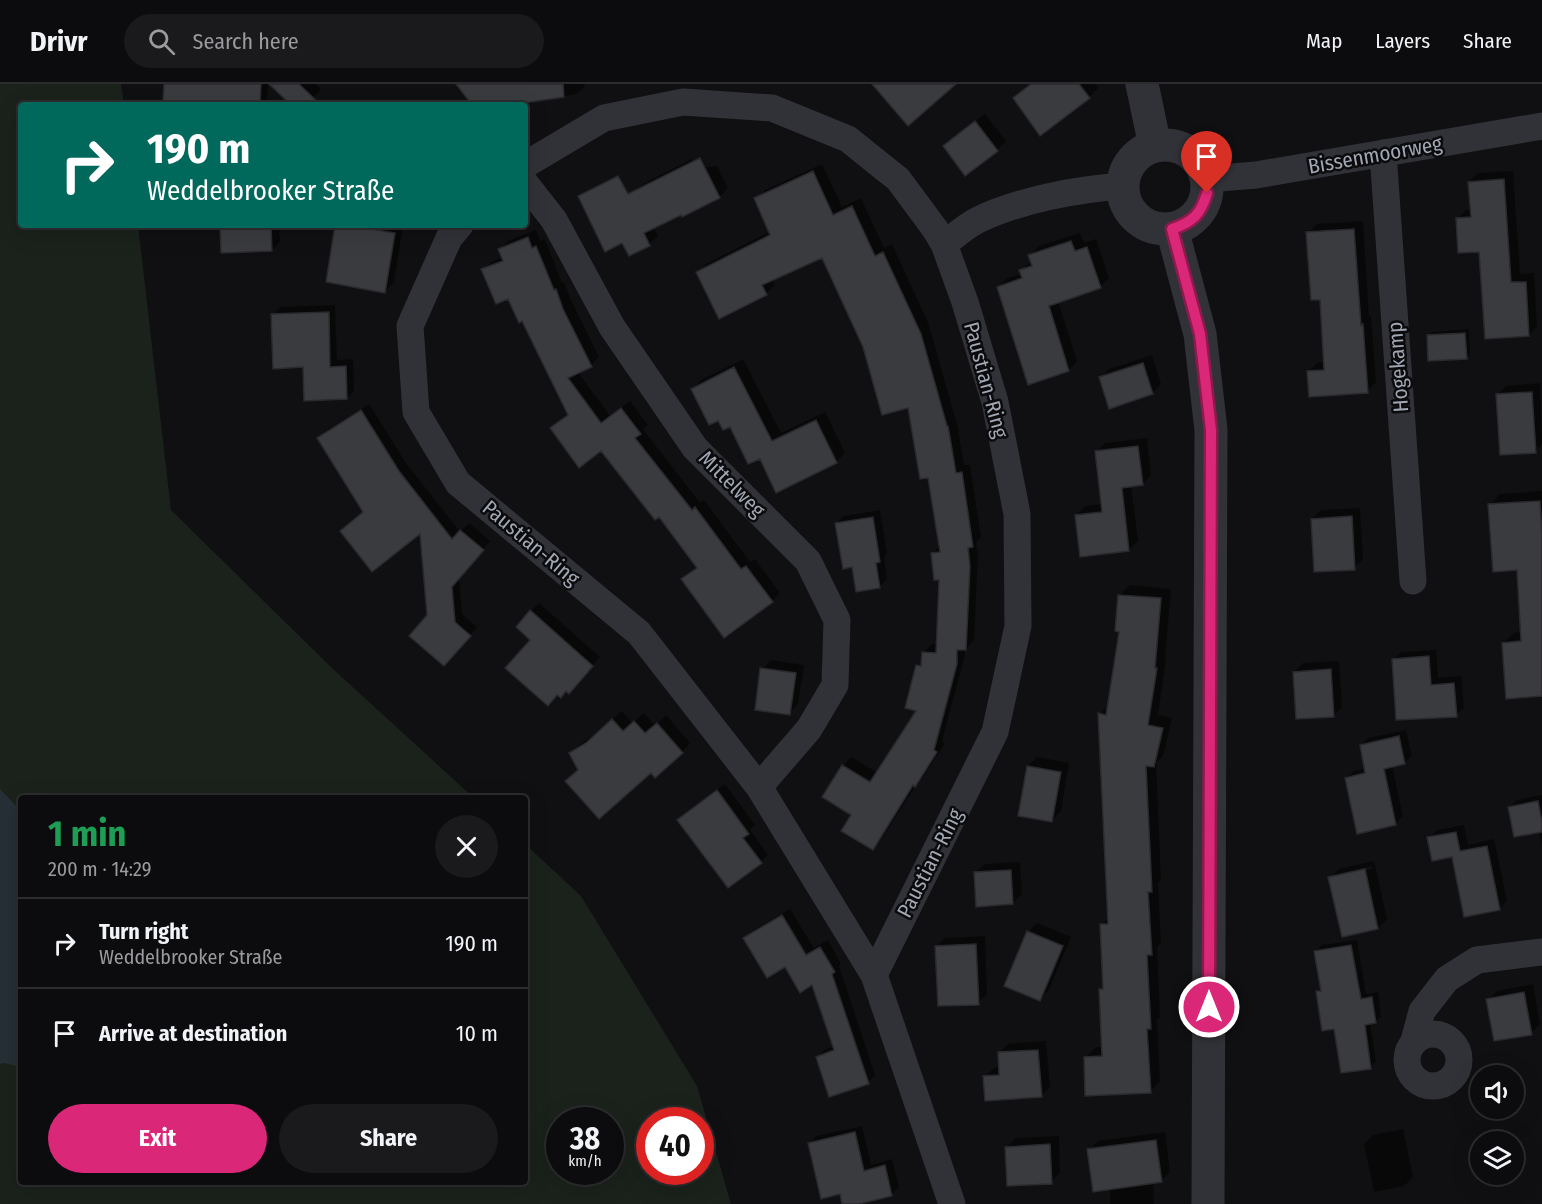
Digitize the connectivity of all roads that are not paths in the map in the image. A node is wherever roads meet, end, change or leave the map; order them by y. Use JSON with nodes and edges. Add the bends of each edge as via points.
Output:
{"nodes":[{"id":1,"x":1142,"y":84,"type":"edge"},
{"id":2,"x":1542,"y":126,"type":"edge"},
{"id":3,"x":1155,"y":146,"type":"junction"},
{"id":4,"x":1383,"y":153,"type":"junction"},
{"id":5,"x":528,"y":163,"type":"edge"},
{"id":6,"x":1207,"y":179,"type":"junction"},
{"id":7,"x":1123,"y":186,"type":"junction"},
{"id":8,"x":528,"y":187,"type":"edge"},
{"id":9,"x":457,"y":228,"type":"edge"},
{"id":10,"x":1172,"y":229,"type":"junction"},
{"id":11,"x":944,"y":244,"type":"junction"},
{"id":12,"x":1413,"y":581,"type":"dead end"},
{"id":13,"x":759,"y":788,"type":"junction"},
{"id":14,"x":1542,"y":952,"type":"edge"},
{"id":15,"x":874,"y":975,"type":"junction"},
{"id":16,"x":1414,"y":1041,"type":"dead end"},
{"id":17,"x":952,"y":1204,"type":"edge"},
{"id":18,"x":1208,"y":1204,"type":"edge"}],
"edges":[{"from":1,"to":3,"type":"street"},
{"from":2,"to":4,"type":"street","name":"Bissenmoorweg"},
{"from":3,"to":6,"type":"street","via":[[1182,148],[1194,156]]},
{"from":3,"to":7,"type":"street","via":[[1132,160]]},
{"from":4,"to":6,"type":"street","name":"Bissenmoorweg","via":[[1256,175]]},
{"from":4,"to":12,"type":"street","name":"Hogekamp"},
{"from":5,"to":11,"type":"street","name":"Paustian-Ring","via":[[604,118],[683,102],[772,108],[848,139],[898,179]]},
{"from":6,"to":10,"type":"street","via":[[1207,193],[1196,217]]},
{"from":7,"to":10,"type":"street","via":[[1124,198],[1137,219],[1160,229]]},
{"from":7,"to":11,"type":"street","via":[[1049,197],[997,212],[976,221]]},
{"from":8,"to":13,"type":"street","name":"Mittelweg","via":[[554,220],[612,327],[695,448],[808,561],[837,620],[835,685],[809,729]]},
{"from":9,"to":13,"type":"street","name":"Paustian-Ring","via":[[449,238],[410,326],[416,412],[458,483],[639,633]]},
{"from":10,"to":18,"type":"street","via":[[1200,334],[1211,430]]},
{"from":11,"to":15,"type":"street","name":"Paustian-Ring","via":[[995,402],[1015,502],[1018,626],[995,732]]},
{"from":13,"to":15,"type":"street","name":"Paustian-Ring"},
{"from":14,"to":16,"type":"street","via":[[1477,960],[1447,979],[1422,1011]]},
{"from":15,"to":17,"type":"street","name":"Paustian-Ring"}]}
